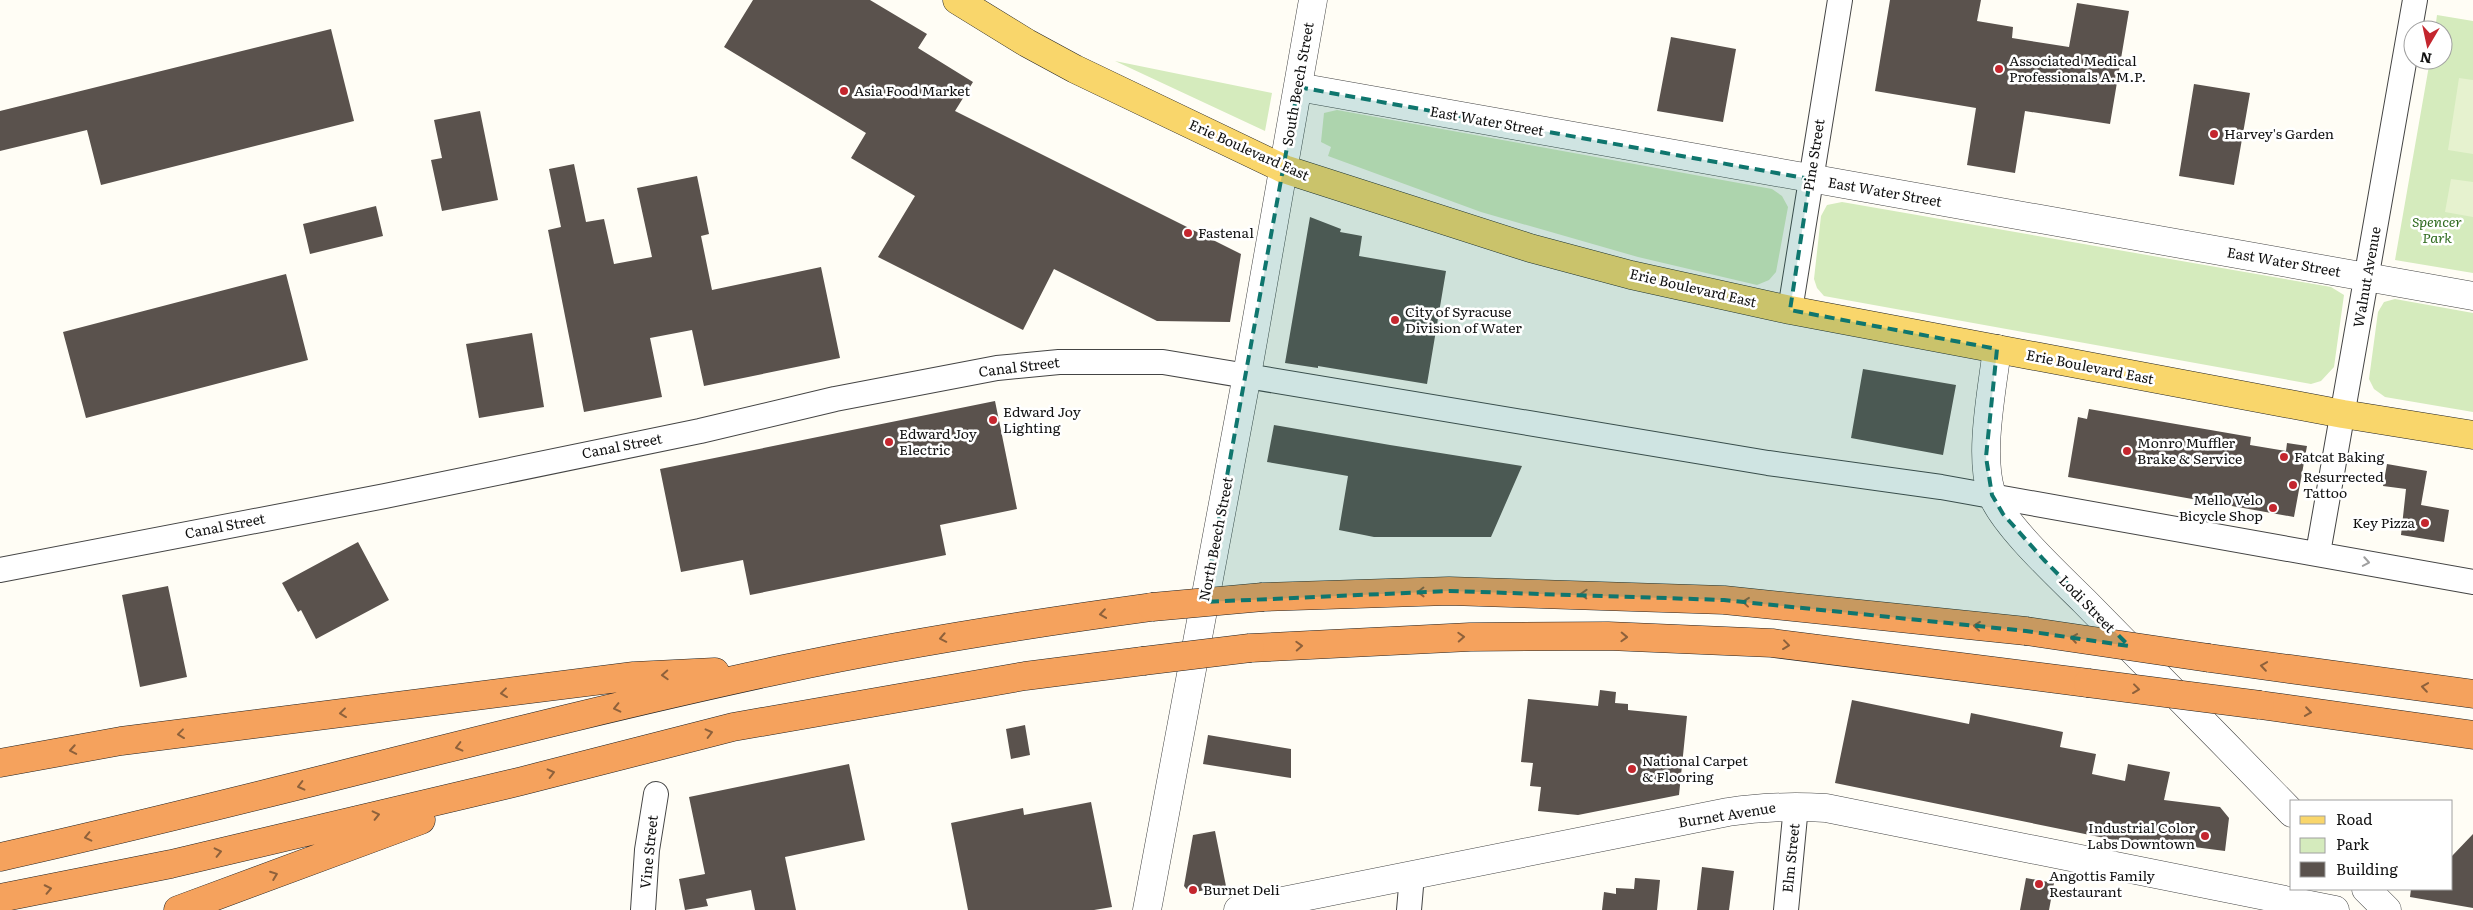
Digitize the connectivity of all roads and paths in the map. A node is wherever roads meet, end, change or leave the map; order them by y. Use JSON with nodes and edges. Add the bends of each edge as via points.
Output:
{"nodes":[{"id":1,"x":957,"y":0,"type":"edge"},
{"id":2,"x":1313,"y":0,"type":"edge"},
{"id":3,"x":1840,"y":0,"type":"edge"},
{"id":4,"x":2416,"y":0,"type":"edge"},
{"id":5,"x":1298,"y":88,"type":"junction"},
{"id":6,"x":1284,"y":168,"type":"junction"},
{"id":7,"x":1810,"y":179,"type":"junction"},
{"id":8,"x":2366,"y":277,"type":"junction"},
{"id":9,"x":2473,"y":296,"type":"edge"},
{"id":10,"x":1790,"y":310,"type":"junction"},
{"id":11,"x":1997,"y":349,"type":"junction"},
{"id":12,"x":1247,"y":375,"type":"junction"},
{"id":13,"x":2343,"y":414,"type":"junction"},
{"id":14,"x":2473,"y":435,"type":"edge"},
{"id":15,"x":1992,"y":495,"type":"junction"},
{"id":16,"x":2318,"y":553,"type":"junction"},
{"id":17,"x":0,"y":570,"type":"edge"},
{"id":18,"x":2473,"y":582,"type":"edge"},
{"id":19,"x":784,"y":669,"type":"junction"},
{"id":20,"x":2473,"y":694,"type":"edge"},
{"id":21,"x":2473,"y":735,"type":"edge"},
{"id":22,"x":0,"y":762,"type":"edge"},
{"id":23,"x":522,"y":781,"type":"junction"},
{"id":24,"x":656,"y":794,"type":"dead end"},
{"id":25,"x":1796,"y":806,"type":"junction"},
{"id":26,"x":2290,"y":811,"type":"edge"},
{"id":27,"x":0,"y":857,"type":"edge"},
{"id":28,"x":1412,"y":875,"type":"junction"},
{"id":29,"x":2367,"y":890,"type":"edge"},
{"id":30,"x":2298,"y":895,"type":"edge"},
{"id":31,"x":0,"y":898,"type":"edge"},
{"id":32,"x":178,"y":910,"type":"edge"},
{"id":33,"x":643,"y":910,"type":"edge"},
{"id":34,"x":1147,"y":910,"type":"edge"},
{"id":35,"x":1238,"y":910,"type":"edge"},
{"id":36,"x":1409,"y":910,"type":"edge"},
{"id":37,"x":1786,"y":910,"type":"edge"},
{"id":38,"x":2335,"y":910,"type":"edge"},
{"id":39,"x":2387,"y":910,"type":"edge"}],
"edges":[{"from":1,"to":6,"type":"main road","name":"Erie Boulevard East","via":[[1075,69]]},
{"from":2,"to":5,"type":"street","name":"South Beech Street"},
{"from":3,"to":7,"type":"street","name":"Pine Street"},
{"from":4,"to":8,"type":"street","name":"Walnut Avenue"},
{"from":5,"to":6,"type":"street","name":"South Beech Street"},
{"from":5,"to":7,"type":"street","name":"East Water Street"},
{"from":6,"to":10,"type":"main road","name":"Erie Boulevard East","via":[[1530,248],[1631,275]]},
{"from":6,"to":12,"type":"street","name":"North Beech Street"},
{"from":7,"to":8,"type":"street","name":"East Water Street"},
{"from":7,"to":10,"type":"street","name":"Pine Street"},
{"from":8,"to":9,"type":"street","name":"East Water Street"},
{"from":8,"to":13,"type":"street","name":"Walnut Avenue"},
{"from":10,"to":11,"type":"main road","name":"Erie Boulevard East"},
{"from":11,"to":13,"type":"main road","name":"Erie Boulevard East"},
{"from":11,"to":15,"type":"street","name":"Lodi Street","via":[[1986,457]]},
{"from":12,"to":15,"type":"street","name":"Canal Street","via":[[1768,463]]},
{"from":12,"to":17,"type":"street","name":"Canal Street","via":[[1163,362],[1059,362],[997,368],[834,399],[385,496]]},
{"from":12,"to":34,"type":"street","name":"North Beech Street"},
{"from":13,"to":14,"type":"main road","name":"Erie Boulevard East"},
{"from":13,"to":16,"type":"street","name":"Walnut Avenue"},
{"from":15,"to":16,"type":"street","name":"Canal Street"},
{"from":15,"to":26,"type":"street","name":"Lodi Street","via":[[2003,514],[2044,560]]},
{"from":16,"to":18,"type":"street","name":"Canal Street","one_way":true},
{"from":20,"to":19,"type":"highway","one_way":true,"bridge":true,"via":[[2026,631],[1724,600],[1449,591],[1263,597],[1152,607],[984,630]]},
{"from":19,"to":22,"type":"highway","one_way":true,"via":[[634,676],[121,742]]},
{"from":19,"to":27,"type":"highway","one_way":true,"via":[[136,827]]},
{"from":23,"to":21,"type":"highway","one_way":true,"bridge":true,"via":[[733,726],[1025,676],[1250,648],[1470,637],[1637,637],[1772,643]]},
{"from":31,"to":23,"type":"highway","one_way":true,"via":[[171,864]]},
{"from":32,"to":23,"type":"highway","one_way":true},
{"from":24,"to":33,"type":"street","name":"Vine Street","via":[[647,850]]},
{"from":25,"to":28,"type":"street","name":"Burnet Avenue","via":[[1765,806],[1728,812]]},
{"from":25,"to":30,"type":"street","name":"Burnet Avenue","via":[[1826,808]]},
{"from":25,"to":37,"type":"street","name":"Elm Street"},
{"from":28,"to":35,"type":"street","name":"Burnet Avenue"},
{"from":28,"to":36,"type":"street"},
{"from":29,"to":39,"type":"street"},
{"from":30,"to":38,"type":"street","name":"Burnet Avenue"}]}
